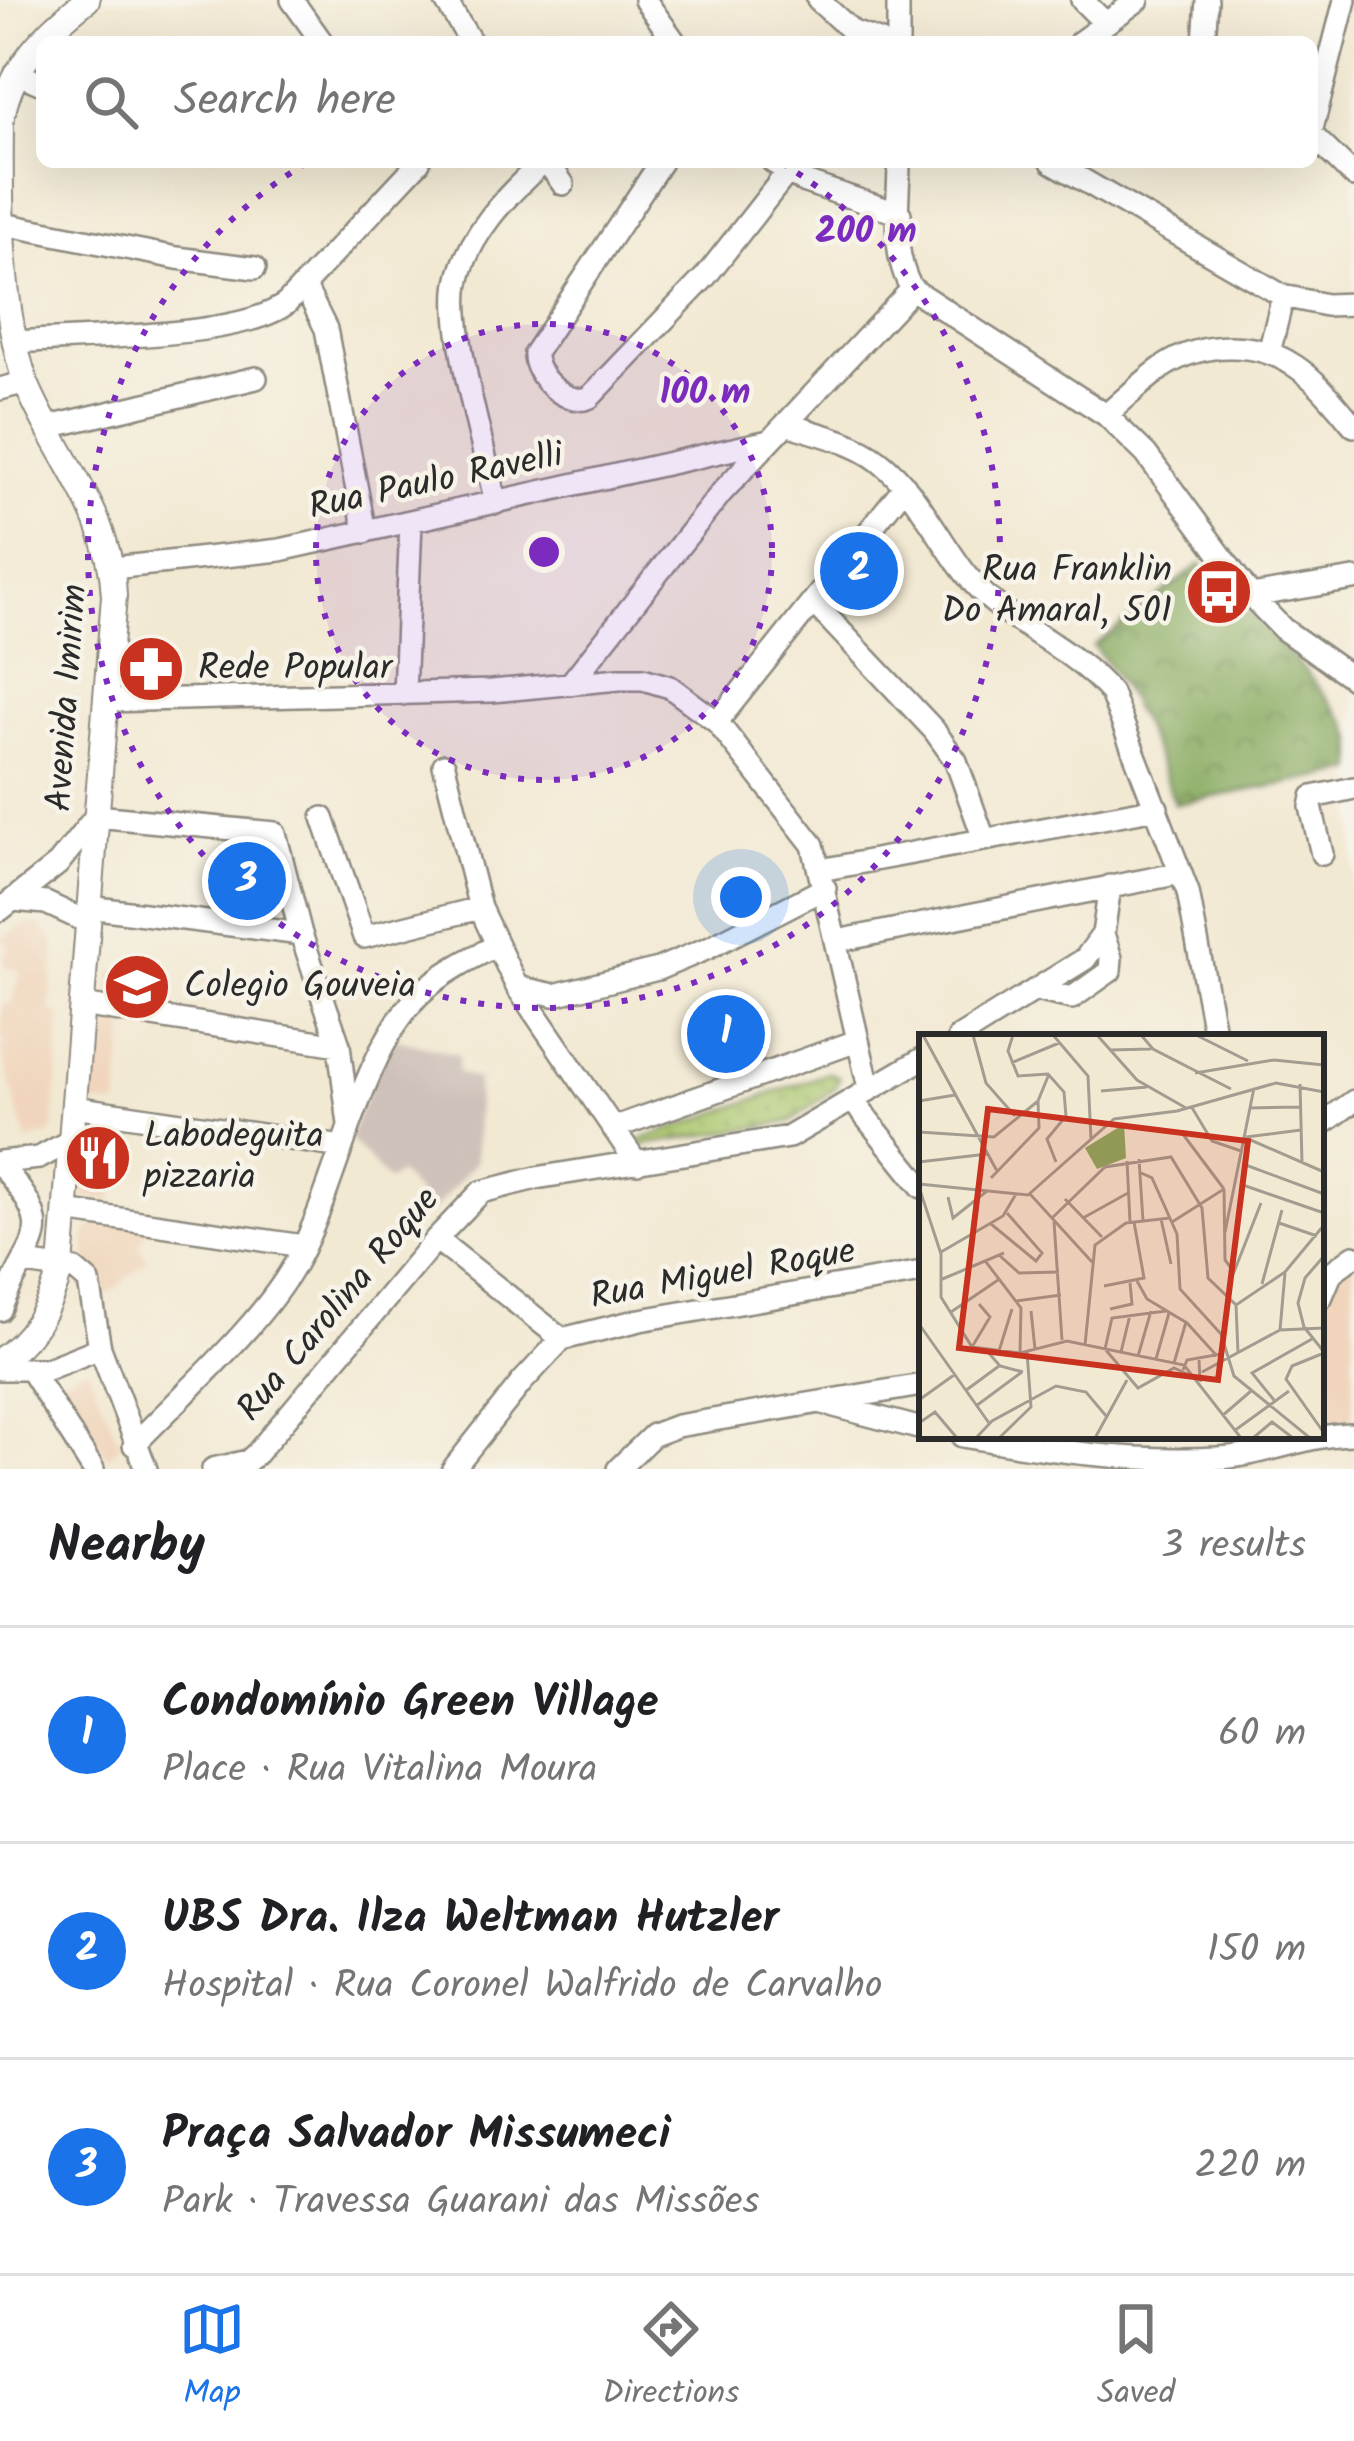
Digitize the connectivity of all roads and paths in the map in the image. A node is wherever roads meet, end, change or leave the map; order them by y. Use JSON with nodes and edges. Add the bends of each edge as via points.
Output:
{"nodes":[{"id":1,"x":87,"y":0,"type":"edge"},
{"id":2,"x":292,"y":0,"type":"edge"},
{"id":3,"x":445,"y":0,"type":"edge"},
{"id":4,"x":645,"y":0,"type":"edge"},
{"id":5,"x":818,"y":0,"type":"edge"},
{"id":6,"x":898,"y":0,"type":"edge"},
{"id":7,"x":1082,"y":0,"type":"edge"},
{"id":8,"x":1138,"y":0,"type":"edge"},
{"id":9,"x":1207,"y":0,"type":"edge"},
{"id":10,"x":1345,"y":0,"type":"edge"},
{"id":11,"x":1105,"y":23,"type":"junction"},
{"id":12,"x":47,"y":36,"type":"edge"},
{"id":13,"x":318,"y":36,"type":"edge"},
{"id":14,"x":467,"y":36,"type":"edge"},
{"id":15,"x":671,"y":36,"type":"edge"},
{"id":16,"x":864,"y":36,"type":"edge"},
{"id":17,"x":898,"y":36,"type":"edge"},
{"id":18,"x":1088,"y":36,"type":"edge"},
{"id":19,"x":1204,"y":36,"type":"edge"},
{"id":20,"x":36,"y":50,"type":"edge"},
{"id":21,"x":16,"y":74,"type":"junction"},
{"id":22,"x":36,"y":82,"type":"edge"},
{"id":23,"x":1318,"y":108,"type":"edge"},
{"id":24,"x":1354,"y":136,"type":"edge"},
{"id":25,"x":1318,"y":138,"type":"edge"},
{"id":26,"x":1335,"y":154,"type":"junction"},
{"id":27,"x":0,"y":161,"type":"edge"},
{"id":28,"x":408,"y":168,"type":"edge"},
{"id":29,"x":538,"y":168,"type":"edge"},
{"id":30,"x":550,"y":168,"type":"edge"},
{"id":31,"x":657,"y":168,"type":"edge"},
{"id":32,"x":780,"y":168,"type":"edge"},
{"id":33,"x":899,"y":168,"type":"edge"},
{"id":34,"x":1062,"y":168,"type":"edge"},
{"id":35,"x":1354,"y":176,"type":"edge"},
{"id":36,"x":563,"y":184,"type":"dead end"},
{"id":37,"x":900,"y":214,"type":"junction"},
{"id":38,"x":3,"y":224,"type":"edge"},
{"id":39,"x":255,"y":268,"type":"dead end"},
{"id":40,"x":304,"y":285,"type":"junction"},
{"id":41,"x":912,"y":290,"type":"junction"},
{"id":42,"x":1283,"y":296,"type":"junction"},
{"id":43,"x":1354,"y":304,"type":"edge"},
{"id":44,"x":14,"y":342,"type":"junction"},
{"id":45,"x":1270,"y":353,"type":"junction"},
{"id":46,"x":256,"y":378,"type":"dead end"},
{"id":47,"x":26,"y":382,"type":"junction"},
{"id":48,"x":0,"y":388,"type":"edge"},
{"id":49,"x":1106,"y":415,"type":"junction"},
{"id":50,"x":786,"y":424,"type":"junction"},
{"id":51,"x":1354,"y":425,"type":"edge"},
{"id":52,"x":49,"y":427,"type":"junction"},
{"id":53,"x":769,"y":441,"type":"junction"},
{"id":54,"x":905,"y":486,"type":"junction"},
{"id":55,"x":496,"y":503,"type":"junction"},
{"id":56,"x":411,"y":520,"type":"junction"},
{"id":57,"x":365,"y":532,"type":"junction"},
{"id":58,"x":113,"y":568,"type":"junction"},
{"id":59,"x":1354,"y":579,"type":"edge"},
{"id":60,"x":1251,"y":596,"type":"junction"},
{"id":61,"x":815,"y":604,"type":"junction"},
{"id":62,"x":1354,"y":679,"type":"edge"},
{"id":63,"x":570,"y":684,"type":"junction"},
{"id":64,"x":404,"y":694,"type":"junction"},
{"id":65,"x":106,"y":701,"type":"junction"},
{"id":66,"x":717,"y":722,"type":"junction"},
{"id":67,"x":444,"y":765,"type":"dead end"},
{"id":68,"x":1354,"y":788,"type":"edge"},
{"id":69,"x":1157,"y":808,"type":"junction"},
{"id":70,"x":96,"y":816,"type":"junction"},
{"id":71,"x":323,"y":818,"type":"dead end"},
{"id":72,"x":984,"y":839,"type":"junction"},
{"id":73,"x":1322,"y":854,"type":"dead end"},
{"id":74,"x":1181,"y":873,"type":"junction"},
{"id":75,"x":823,"y":879,"type":"junction"},
{"id":76,"x":1110,"y":886,"type":"junction"},
{"id":77,"x":7,"y":905,"type":"edge"},
{"id":78,"x":480,"y":908,"type":"junction"},
{"id":79,"x":88,"y":914,"type":"junction"},
{"id":80,"x":301,"y":934,"type":"junction"},
{"id":81,"x":837,"y":941,"type":"junction"},
{"id":82,"x":496,"y":946,"type":"junction"},
{"id":83,"x":517,"y":986,"type":"junction"},
{"id":84,"x":81,"y":1005,"type":"junction"},
{"id":85,"x":963,"y":1034,"type":"edge"},
{"id":86,"x":1215,"y":1034,"type":"edge"},
{"id":87,"x":857,"y":1041,"type":"junction"},
{"id":88,"x":339,"y":1046,"type":"junction"},
{"id":89,"x":919,"y":1061,"type":"edge"},
{"id":90,"x":860,"y":1094,"type":"junction"},
{"id":91,"x":1354,"y":1101,"type":"edge"},
{"id":92,"x":74,"y":1107,"type":"junction"},
{"id":93,"x":1324,"y":1123,"type":"edge"},
{"id":94,"x":613,"y":1128,"type":"junction"},
{"id":95,"x":346,"y":1138,"type":"junction"},
{"id":96,"x":71,"y":1140,"type":"junction"},
{"id":97,"x":0,"y":1163,"type":"edge"},
{"id":98,"x":637,"y":1163,"type":"junction"},
{"id":99,"x":919,"y":1182,"type":"edge"},
{"id":100,"x":66,"y":1211,"type":"junction"},
{"id":101,"x":436,"y":1239,"type":"junction"},
{"id":102,"x":303,"y":1246,"type":"junction"},
{"id":103,"x":1354,"y":1256,"type":"edge"},
{"id":104,"x":25,"y":1263,"type":"junction"},
{"id":105,"x":62,"y":1268,"type":"junction"},
{"id":106,"x":919,"y":1273,"type":"edge"},
{"id":107,"x":1324,"y":1291,"type":"edge"},
{"id":108,"x":0,"y":1310,"type":"edge"},
{"id":109,"x":562,"y":1339,"type":"junction"},
{"id":110,"x":100,"y":1348,"type":"junction"},
{"id":111,"x":0,"y":1365,"type":"edge"},
{"id":112,"x":31,"y":1371,"type":"junction"},
{"id":113,"x":919,"y":1385,"type":"edge"},
{"id":114,"x":816,"y":1401,"type":"junction"},
{"id":115,"x":919,"y":1428,"type":"edge"},
{"id":116,"x":1354,"y":1433,"type":"edge"},
{"id":117,"x":1324,"y":1436,"type":"edge"},
{"id":118,"x":978,"y":1439,"type":"edge"},
{"id":119,"x":1293,"y":1439,"type":"edge"},
{"id":120,"x":134,"y":1445,"type":"junction"},
{"id":121,"x":1109,"y":1463,"type":"edge"},
{"id":122,"x":1222,"y":1464,"type":"edge"},
{"id":123,"x":93,"y":1469,"type":"edge"},
{"id":124,"x":146,"y":1469,"type":"edge"},
{"id":125,"x":213,"y":1469,"type":"edge"},
{"id":126,"x":453,"y":1469,"type":"edge"},
{"id":127,"x":618,"y":1469,"type":"edge"}],
"edges":[{"from":1,"to":12,"type":"main road","name":"Avenida Imirim"},
{"from":2,"to":13,"type":"street"},
{"from":3,"to":14,"type":"street"},
{"from":4,"to":15,"type":"street"},
{"from":5,"to":16,"type":"street"},
{"from":6,"to":17,"type":"street"},
{"from":7,"to":11,"type":"street"},
{"from":8,"to":11,"type":"street"},
{"from":9,"to":19,"type":"street"},
{"from":10,"to":23,"type":"street"},
{"from":11,"to":18,"type":"street"},
{"from":20,"to":21,"type":"main road","name":"Avenida Imirim"},
{"from":21,"to":22,"type":"street"},
{"from":21,"to":27,"type":"main road","name":"Avenida Imirim","via":[[3,103]]},
{"from":24,"to":26,"type":"street"},
{"from":25,"to":26,"type":"street"},
{"from":26,"to":35,"type":"street"},
{"from":27,"to":38,"type":"main road","name":"Avenida Imirim"},
{"from":28,"to":40,"type":"street"},
{"from":29,"to":55,"type":"street","via":[[486,224],[458,281],[458,322]]},
{"from":30,"to":36,"type":"street"},
{"from":31,"to":32,"type":"street","via":[[535,353],[538,372],[572,400],[590,398],[706,276]]},
{"from":32,"to":37,"type":"street"},
{"from":33,"to":37,"type":"street"},
{"from":34,"to":42,"type":"street"},
{"from":37,"to":41,"type":"street","via":[[902,269]]},
{"from":38,"to":39,"type":"street"},
{"from":38,"to":44,"type":"main road","name":"Avenida Imirim"},
{"from":40,"to":44,"type":"street","via":[[265,317],[226,327]]},
{"from":40,"to":57,"type":"street","via":[[326,329]]},
{"from":41,"to":49,"type":"street"},
{"from":41,"to":50,"type":"street"},
{"from":42,"to":43,"type":"street"},
{"from":42,"to":45,"type":"street"},
{"from":44,"to":47,"type":"main road","name":"Avenida Imirim"},
{"from":45,"to":49,"type":"street","via":[[1228,347],[1185,356]]},
{"from":45,"to":51,"type":"street","via":[[1306,375]]},
{"from":46,"to":52,"type":"street"},
{"from":47,"to":48,"type":"street"},
{"from":47,"to":52,"type":"main road","name":"Avenida Imirim"},
{"from":49,"to":60,"type":"street","via":[[1146,454]]},
{"from":50,"to":53,"type":"street"},
{"from":50,"to":54,"type":"street","via":[[860,450]]},
{"from":52,"to":58,"type":"main road","name":"Avenida Imirim","via":[[94,510]]},
{"from":53,"to":55,"type":"street","name":"Rua Paulo Ravelli"},
{"from":53,"to":63,"type":"street"},
{"from":54,"to":61,"type":"street"},
{"from":54,"to":69,"type":"street","via":[[983,593],[1111,693]]},
{"from":55,"to":56,"type":"street","name":"Rua Paulo Ravelli"},
{"from":56,"to":57,"type":"street","name":"Rua Paulo Ravelli"},
{"from":56,"to":64,"type":"street"},
{"from":57,"to":58,"type":"street","name":"Rua Paulo Ravelli"},
{"from":58,"to":65,"type":"main road","name":"Avenida Imirim"},
{"from":59,"to":60,"type":"street"},
{"from":60,"to":62,"type":"street"},
{"from":61,"to":66,"type":"street"},
{"from":61,"to":72,"type":"street","via":[[934,730],[956,761]]},
{"from":63,"to":64,"type":"street"},
{"from":63,"to":66,"type":"street","via":[[643,679]]},
{"from":64,"to":65,"type":"street"},
{"from":65,"to":70,"type":"main road","name":"Avenida Imirim"},
{"from":66,"to":75,"type":"street","via":[[805,832]]},
{"from":67,"to":78,"type":"street"},
{"from":68,"to":73,"type":"street","via":[[1313,797]]},
{"from":69,"to":72,"type":"street"},
{"from":69,"to":74,"type":"street"},
{"from":70,"to":77,"type":"street","via":[[58,864]]},
{"from":70,"to":79,"type":"main road","name":"Avenida Imirim"},
{"from":70,"to":80,"type":"street","via":[[275,833]]},
{"from":71,"to":78,"type":"street","via":[[364,937]]},
{"from":72,"to":75,"type":"street"},
{"from":74,"to":76,"type":"street"},
{"from":74,"to":86,"type":"street"},
{"from":75,"to":81,"type":"street"},
{"from":75,"to":83,"type":"street","via":[[708,948],[658,968],[554,995]]},
{"from":76,"to":81,"type":"street"},
{"from":76,"to":85,"type":"street","via":[[1103,934],[1084,959]]},
{"from":77,"to":79,"type":"street","via":[[46,903]]},
{"from":78,"to":82,"type":"street"},
{"from":79,"to":80,"type":"street"},
{"from":79,"to":84,"type":"main road","name":"Avenida Imirim"},
{"from":80,"to":88,"type":"street"},
{"from":81,"to":87,"type":"street"},
{"from":82,"to":83,"type":"street"},
{"from":82,"to":95,"type":"street","via":[[402,1014]]},
{"from":83,"to":94,"type":"street"},
{"from":84,"to":88,"type":"street"},
{"from":84,"to":92,"type":"main road","name":"Avenida Imirim"},
{"from":87,"to":90,"type":"street"},
{"from":87,"to":94,"type":"street"},
{"from":88,"to":95,"type":"street"},
{"from":89,"to":90,"type":"street","name":"Rua Carolina Roque"},
{"from":90,"to":98,"type":"street","name":"Rua Carolina Roque","via":[[769,1142]]},
{"from":90,"to":99,"type":"street"},
{"from":91,"to":93,"type":"street"},
{"from":92,"to":95,"type":"street"},
{"from":92,"to":96,"type":"main road","name":"Avenida Imirim"},
{"from":94,"to":98,"type":"street"},
{"from":95,"to":102,"type":"street"},
{"from":96,"to":97,"type":"street","via":[[39,1158]]},
{"from":96,"to":100,"type":"main road","name":"Avenida Imirim"},
{"from":97,"to":104,"type":"street","via":[[36,1213]]},
{"from":98,"to":101,"type":"street","name":"Rua Carolina Roque","via":[[493,1188],[470,1200]]},
{"from":100,"to":102,"type":"street"},
{"from":100,"to":105,"type":"main road","name":"Avenida Imirim"},
{"from":101,"to":109,"type":"street"},
{"from":101,"to":125,"type":"street","name":"Rua Carolina Roque","via":[[268,1441],[248,1460]]},
{"from":102,"to":120,"type":"street","via":[[273,1294]]},
{"from":103,"to":107,"type":"street","via":[[1332,1272]]},
{"from":104,"to":105,"type":"street"},
{"from":104,"to":108,"type":"street"},
{"from":105,"to":110,"type":"street","via":[[89,1282]]},
{"from":105,"to":111,"type":"main road","name":"Avenida Imirim","via":[[44,1314]]},
{"from":106,"to":109,"type":"street","name":"Rua Miguel Roque"},
{"from":109,"to":126,"type":"street","name":"Rua Miguel Roque"},
{"from":110,"to":112,"type":"street"},
{"from":110,"to":120,"type":"street"},
{"from":111,"to":112,"type":"street"},
{"from":112,"to":123,"type":"street"},
{"from":113,"to":114,"type":"street"},
{"from":114,"to":115,"type":"street"},
{"from":114,"to":127,"type":"street","via":[[677,1426],[653,1435]]},
{"from":116,"to":117,"type":"street"},
{"from":118,"to":121,"type":"street"},
{"from":119,"to":122,"type":"street"},
{"from":120,"to":124,"type":"street"},
{"from":121,"to":122,"type":"street"}]}
